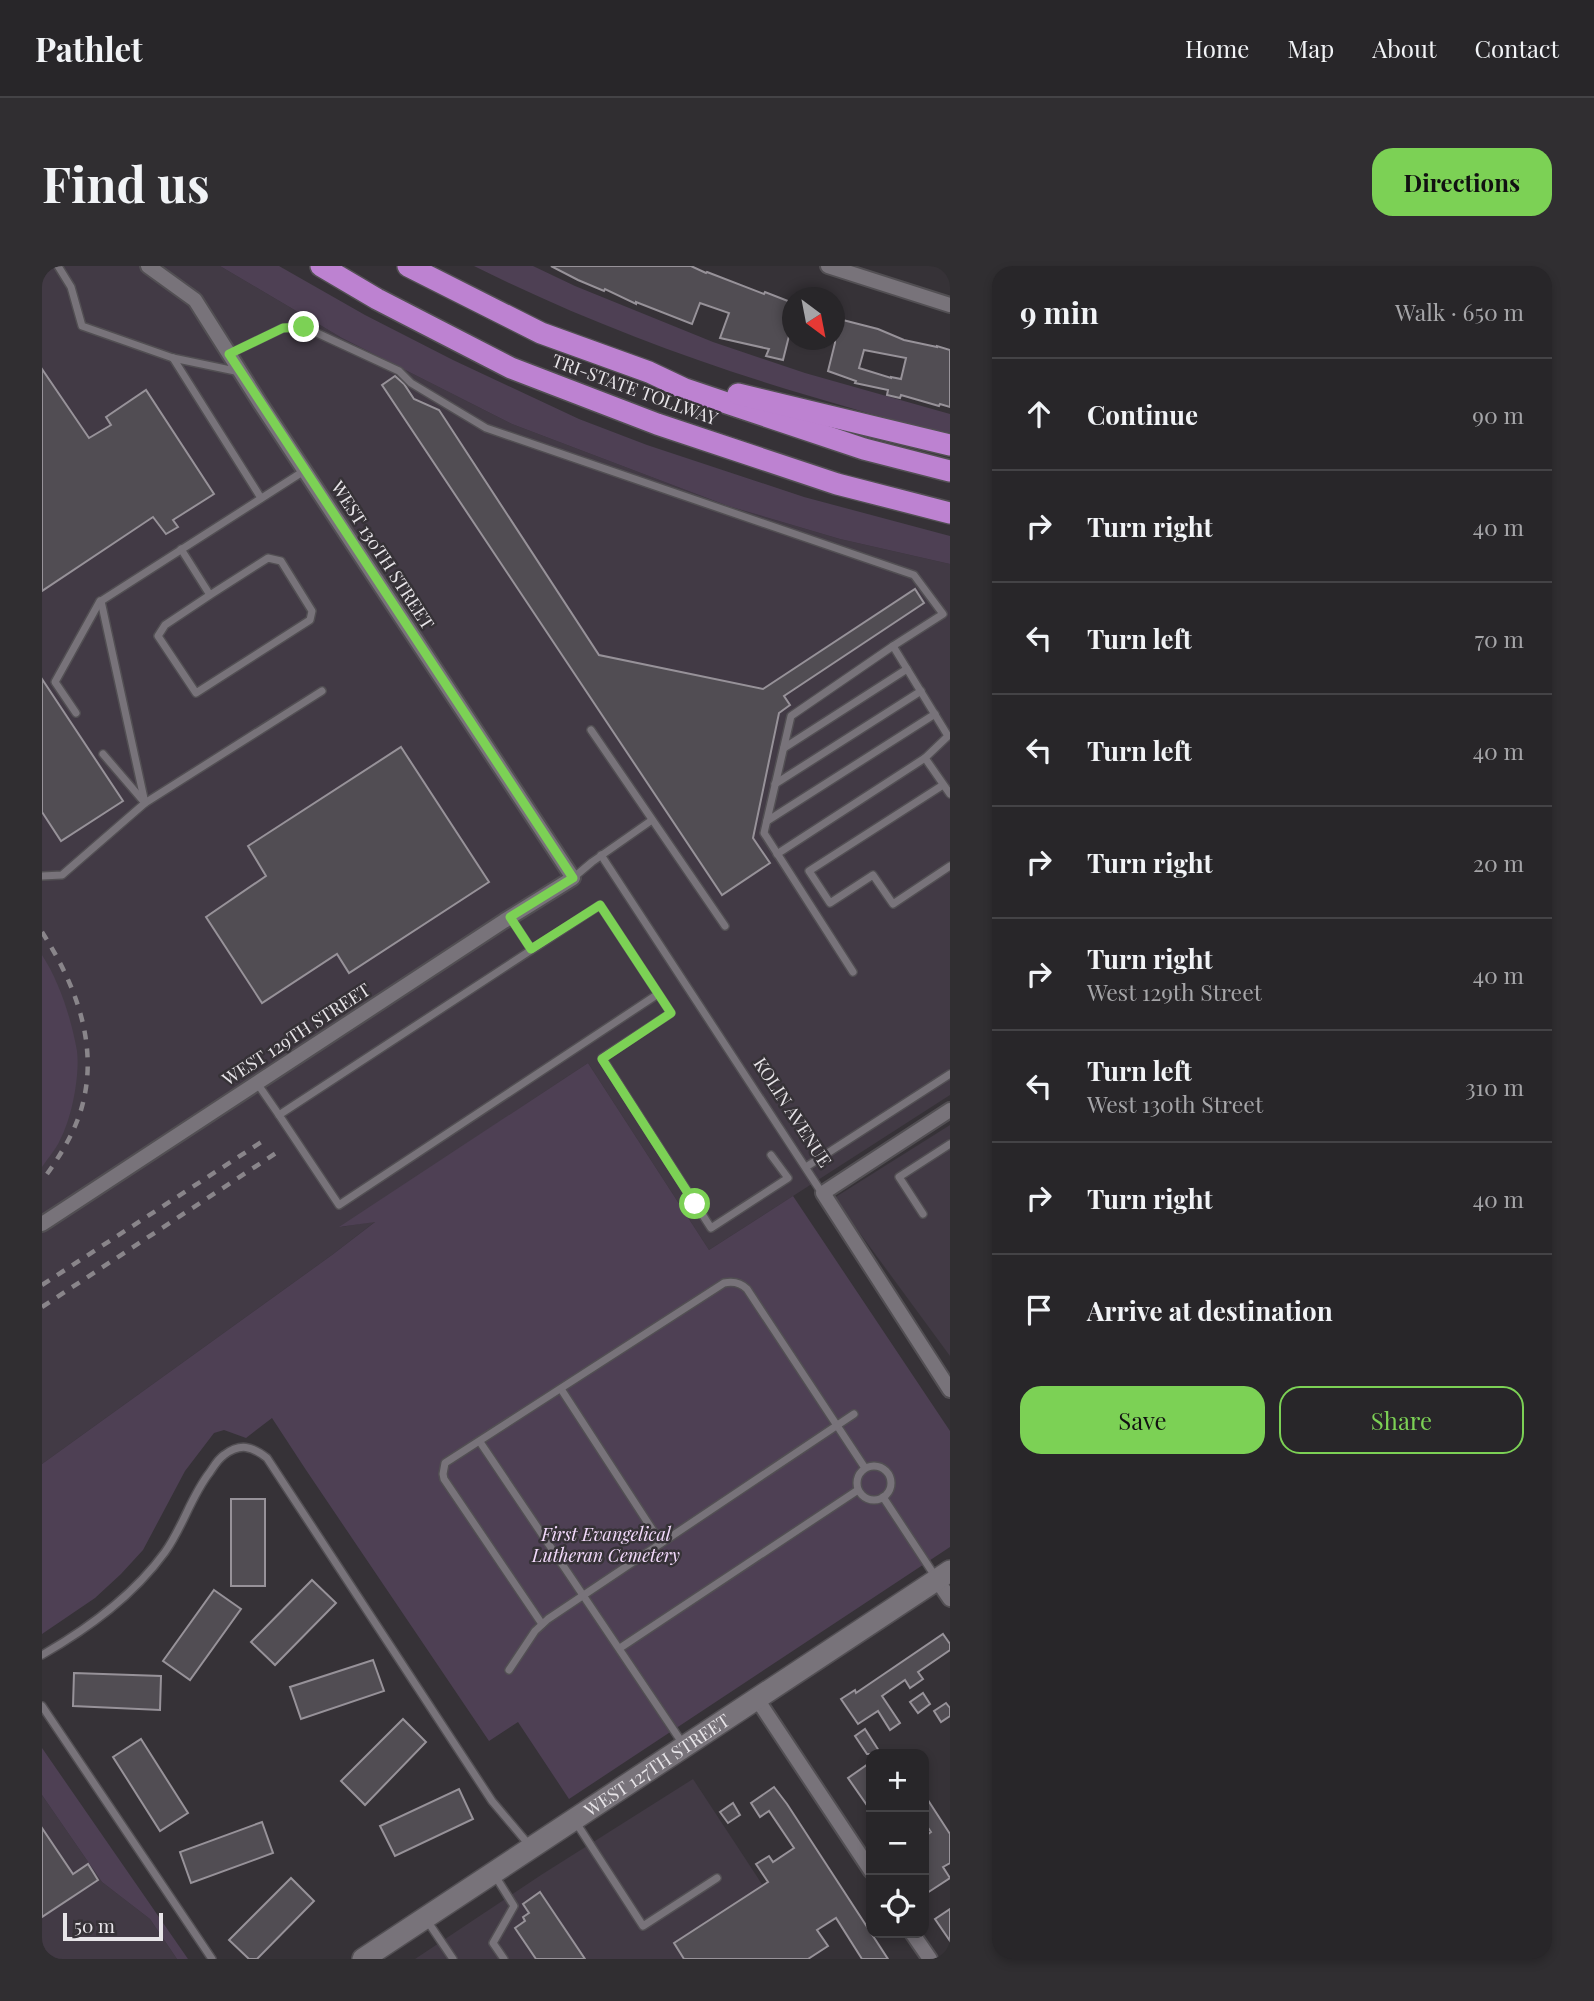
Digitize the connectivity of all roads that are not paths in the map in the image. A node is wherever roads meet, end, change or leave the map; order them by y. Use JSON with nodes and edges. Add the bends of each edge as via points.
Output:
{"nodes":[{"id":1,"x":58,"y":266,"type":"edge"},
{"id":2,"x":148,"y":266,"type":"edge"},
{"id":3,"x":321,"y":266,"type":"edge"},
{"id":4,"x":408,"y":266,"type":"edge"},
{"id":5,"x":828,"y":266,"type":"edge"},
{"id":6,"x":950,"y":304,"type":"edge"},
{"id":7,"x":229,"y":354,"type":"junction"},
{"id":8,"x":173,"y":358,"type":"junction"},
{"id":9,"x":240,"y":372,"type":"junction"},
{"id":10,"x":649,"y":372,"type":"junction"},
{"id":11,"x":950,"y":445,"type":"edge"},
{"id":12,"x":305,"y":471,"type":"junction"},
{"id":13,"x":950,"y":471,"type":"edge"},
{"id":14,"x":261,"y":498,"type":"junction"},
{"id":15,"x":950,"y":513,"type":"edge"},
{"id":16,"x":181,"y":549,"type":"junction"},
{"id":17,"x":209,"y":595,"type":"junction"},
{"id":18,"x":101,"y":601,"type":"junction"},
{"id":19,"x":893,"y":646,"type":"junction"},
{"id":20,"x":907,"y":669,"type":"junction"},
{"id":21,"x":322,"y":691,"type":"dead end"},
{"id":22,"x":921,"y":691,"type":"junction"},
{"id":23,"x":76,"y":713,"type":"dead end"},
{"id":24,"x":935,"y":713,"type":"junction"},
{"id":25,"x":591,"y":730,"type":"dead end"},
{"id":26,"x":784,"y":748,"type":"junction"},
{"id":27,"x":103,"y":754,"type":"dead end"},
{"id":28,"x":925,"y":758,"type":"junction"},
{"id":29,"x":775,"y":784,"type":"junction"},
{"id":30,"x":943,"y":785,"type":"junction"},
{"id":31,"x":950,"y":794,"type":"edge"},
{"id":32,"x":145,"y":803,"type":"junction"},
{"id":33,"x":652,"y":820,"type":"junction"},
{"id":34,"x":766,"y":821,"type":"junction"},
{"id":35,"x":777,"y":854,"type":"junction"},
{"id":36,"x":601,"y":855,"type":"junction"},
{"id":37,"x":950,"y":866,"type":"edge"},
{"id":38,"x":42,"y":876,"type":"edge"},
{"id":39,"x":573,"y":878,"type":"junction"},
{"id":40,"x":510,"y":917,"type":"junction"},
{"id":41,"x":725,"y":926,"type":"dead end"},
{"id":42,"x":531,"y":949,"type":"junction"},
{"id":43,"x":853,"y":972,"type":"dead end"},
{"id":44,"x":658,"y":994,"type":"junction"},
{"id":45,"x":950,"y":1074,"type":"edge"},
{"id":46,"x":257,"y":1083,"type":"junction"},
{"id":47,"x":950,"y":1110,"type":"edge"},
{"id":48,"x":278,"y":1115,"type":"junction"},
{"id":49,"x":950,"y":1144,"type":"edge"},
{"id":50,"x":771,"y":1155,"type":"dead end"},
{"id":51,"x":806,"y":1167,"type":"junction"},
{"id":52,"x":823,"y":1193,"type":"junction"},
{"id":53,"x":923,"y":1214,"type":"dead end"},
{"id":54,"x":42,"y":1224,"type":"edge"},
{"id":55,"x":561,"y":1389,"type":"junction"},
{"id":56,"x":950,"y":1390,"type":"edge"},
{"id":57,"x":854,"y":1414,"type":"dead end"},
{"id":58,"x":837,"y":1426,"type":"junction"},
{"id":59,"x":480,"y":1442,"type":"junction"},
{"id":60,"x":865,"y":1468,"type":"junction"},
{"id":61,"x":858,"y":1490,"type":"junction"},
{"id":62,"x":883,"y":1497,"type":"junction"},
{"id":63,"x":661,"y":1543,"type":"junction"},
{"id":64,"x":944,"y":1576,"type":"edge"},
{"id":65,"x":584,"y":1594,"type":"junction"},
{"id":66,"x":950,"y":1599,"type":"edge"},
{"id":67,"x":542,"y":1624,"type":"junction"},
{"id":68,"x":620,"y":1648,"type":"junction"},
{"id":69,"x":42,"y":1655,"type":"edge"},
{"id":70,"x":509,"y":1670,"type":"dead end"},
{"id":71,"x":757,"y":1699,"type":"junction"},
{"id":72,"x":42,"y":1706,"type":"edge"},
{"id":73,"x":686,"y":1748,"type":"junction"},
{"id":74,"x":574,"y":1821,"type":"junction"},
{"id":75,"x":532,"y":1848,"type":"junction"},
{"id":76,"x":866,"y":1863,"type":"edge"},
{"id":77,"x":494,"y":1874,"type":"junction"},
{"id":78,"x":717,"y":1878,"type":"dead end"},
{"id":79,"x":426,"y":1918,"type":"junction"},
{"id":80,"x":915,"y":1938,"type":"edge"},
{"id":81,"x":212,"y":1959,"type":"edge"},
{"id":82,"x":363,"y":1959,"type":"edge"},
{"id":83,"x":453,"y":1959,"type":"edge"},
{"id":84,"x":504,"y":1959,"type":"edge"},
{"id":85,"x":930,"y":1959,"type":"edge"}],
"edges":[{"from":1,"to":8,"type":"lane","via":[[71,287],[82,326]]},
{"from":2,"to":7,"type":"street","name":"WEST 130TH STREET","via":[[195,300]]},
{"from":3,"to":15,"type":"highway","name":"TRI-STATE TOLLWAY","via":[[511,368],[657,424],[837,484]]},
{"from":4,"to":10,"type":"highway","name":"TRI-STATE TOLLWAY","via":[[541,333]]},
{"from":5,"to":6,"type":"street"},
{"from":7,"to":9,"type":"street","name":"WEST 130TH STREET"},
{"from":7,"to":19,"type":"lane","via":[[283,328],[304,327],[399,371],[486,428],[914,575],[943,614]]},
{"from":8,"to":9,"type":"lane"},
{"from":8,"to":14,"type":"lane"},
{"from":9,"to":12,"type":"street","name":"WEST 130TH STREET"},
{"from":10,"to":11,"type":"highway"},
{"from":10,"to":13,"type":"highway","name":"TRI-STATE TOLLWAY","via":[[685,389],[864,449]]},
{"from":12,"to":14,"type":"lane"},
{"from":12,"to":39,"type":"street","name":"WEST 130TH STREET"},
{"from":14,"to":16,"type":"lane"},
{"from":16,"to":17,"type":"lane"},
{"from":16,"to":18,"type":"lane"},
{"from":17,"to":17,"type":"lane","via":[[166,625],[159,636],[196,693],[312,616],[275,558]]},
{"from":18,"to":23,"type":"lane","via":[[55,682]]},
{"from":18,"to":32,"type":"lane"},
{"from":19,"to":20,"type":"lane"},
{"from":19,"to":26,"type":"lane","via":[[791,716]]},
{"from":20,"to":22,"type":"lane"},
{"from":20,"to":26,"type":"lane"},
{"from":21,"to":32,"type":"lane"},
{"from":22,"to":24,"type":"lane"},
{"from":22,"to":29,"type":"lane"},
{"from":24,"to":28,"type":"lane","via":[[948,736]]},
{"from":24,"to":34,"type":"lane"},
{"from":25,"to":33,"type":"lane"},
{"from":26,"to":29,"type":"lane"},
{"from":27,"to":32,"type":"lane"},
{"from":28,"to":30,"type":"lane"},
{"from":28,"to":35,"type":"lane"},
{"from":29,"to":34,"type":"lane"},
{"from":30,"to":31,"type":"lane"},
{"from":30,"to":37,"type":"lane","via":[[809,871],[830,903],[873,875],[893,904]]},
{"from":32,"to":38,"type":"lane","via":[[62,875]]},
{"from":33,"to":36,"type":"lane"},
{"from":33,"to":41,"type":"lane"},
{"from":34,"to":35,"type":"lane","via":[[764,833]]},
{"from":35,"to":43,"type":"lane"},
{"from":36,"to":39,"type":"lane"},
{"from":36,"to":51,"type":"lane","name":"KOLIN AVENUE"},
{"from":39,"to":40,"type":"street","name":"WEST 129TH STREET"},
{"from":40,"to":42,"type":"lane"},
{"from":40,"to":46,"type":"street","name":"WEST 129TH STREET"},
{"from":42,"to":44,"type":"lane","via":[[600,905]]},
{"from":42,"to":48,"type":"lane"},
{"from":44,"to":48,"type":"lane","via":[[339,1205]]},
{"from":44,"to":50,"type":"lane","via":[[671,1013],[602,1059],[711,1228],[788,1178]]},
{"from":45,"to":51,"type":"lane"},
{"from":46,"to":48,"type":"lane"},
{"from":46,"to":54,"type":"street","name":"WEST 129TH STREET"},
{"from":47,"to":52,"type":"street"},
{"from":49,"to":53,"type":"lane","via":[[899,1177]]},
{"from":51,"to":52,"type":"lane","name":"KOLIN AVENUE"},
{"from":52,"to":56,"type":"street","name":"KOLIN AVENUE"},
{"from":55,"to":58,"type":"lane","via":[[732,1282],[747,1289]]},
{"from":55,"to":59,"type":"lane"},
{"from":55,"to":63,"type":"lane"},
{"from":57,"to":58,"type":"lane"},
{"from":58,"to":60,"type":"lane"},
{"from":58,"to":63,"type":"lane"},
{"from":59,"to":65,"type":"lane"},
{"from":59,"to":67,"type":"lane","via":[[445,1463],[444,1479]]},
{"from":60,"to":61,"type":"lane","via":[[857,1481]]},
{"from":60,"to":62,"type":"lane","via":[[876,1466],[889,1476],[890,1488]]},
{"from":61,"to":62,"type":"lane","via":[[869,1499]]},
{"from":61,"to":68,"type":"lane"},
{"from":62,"to":64,"type":"lane"},
{"from":63,"to":65,"type":"lane"},
{"from":64,"to":66,"type":"street"},
{"from":64,"to":71,"type":"main road","name":"WEST 127TH STREET"},
{"from":65,"to":67,"type":"lane"},
{"from":65,"to":68,"type":"lane"},
{"from":67,"to":70,"type":"lane"},
{"from":68,"to":73,"type":"lane"},
{"from":69,"to":75,"type":"lane","via":[[132,1591],[167,1550],[200,1485],[221,1457],[241,1447],[257,1450],[267,1458],[492,1801]]},
{"from":71,"to":73,"type":"main road","name":"WEST 127TH STREET"},
{"from":71,"to":76,"type":"street"},
{"from":72,"to":81,"type":"lane"},
{"from":73,"to":74,"type":"main road","name":"WEST 127TH STREET"},
{"from":74,"to":75,"type":"main road","name":"WEST 127TH STREET"},
{"from":74,"to":78,"type":"lane","via":[[643,1926]]},
{"from":75,"to":77,"type":"main road","name":"WEST 127TH STREET"},
{"from":77,"to":79,"type":"main road","name":"WEST 127TH STREET"},
{"from":77,"to":84,"type":"lane","via":[[514,1906],[493,1943]]},
{"from":79,"to":82,"type":"main road","name":"WEST 127TH STREET"},
{"from":79,"to":83,"type":"lane"},
{"from":80,"to":85,"type":"street"}]}
